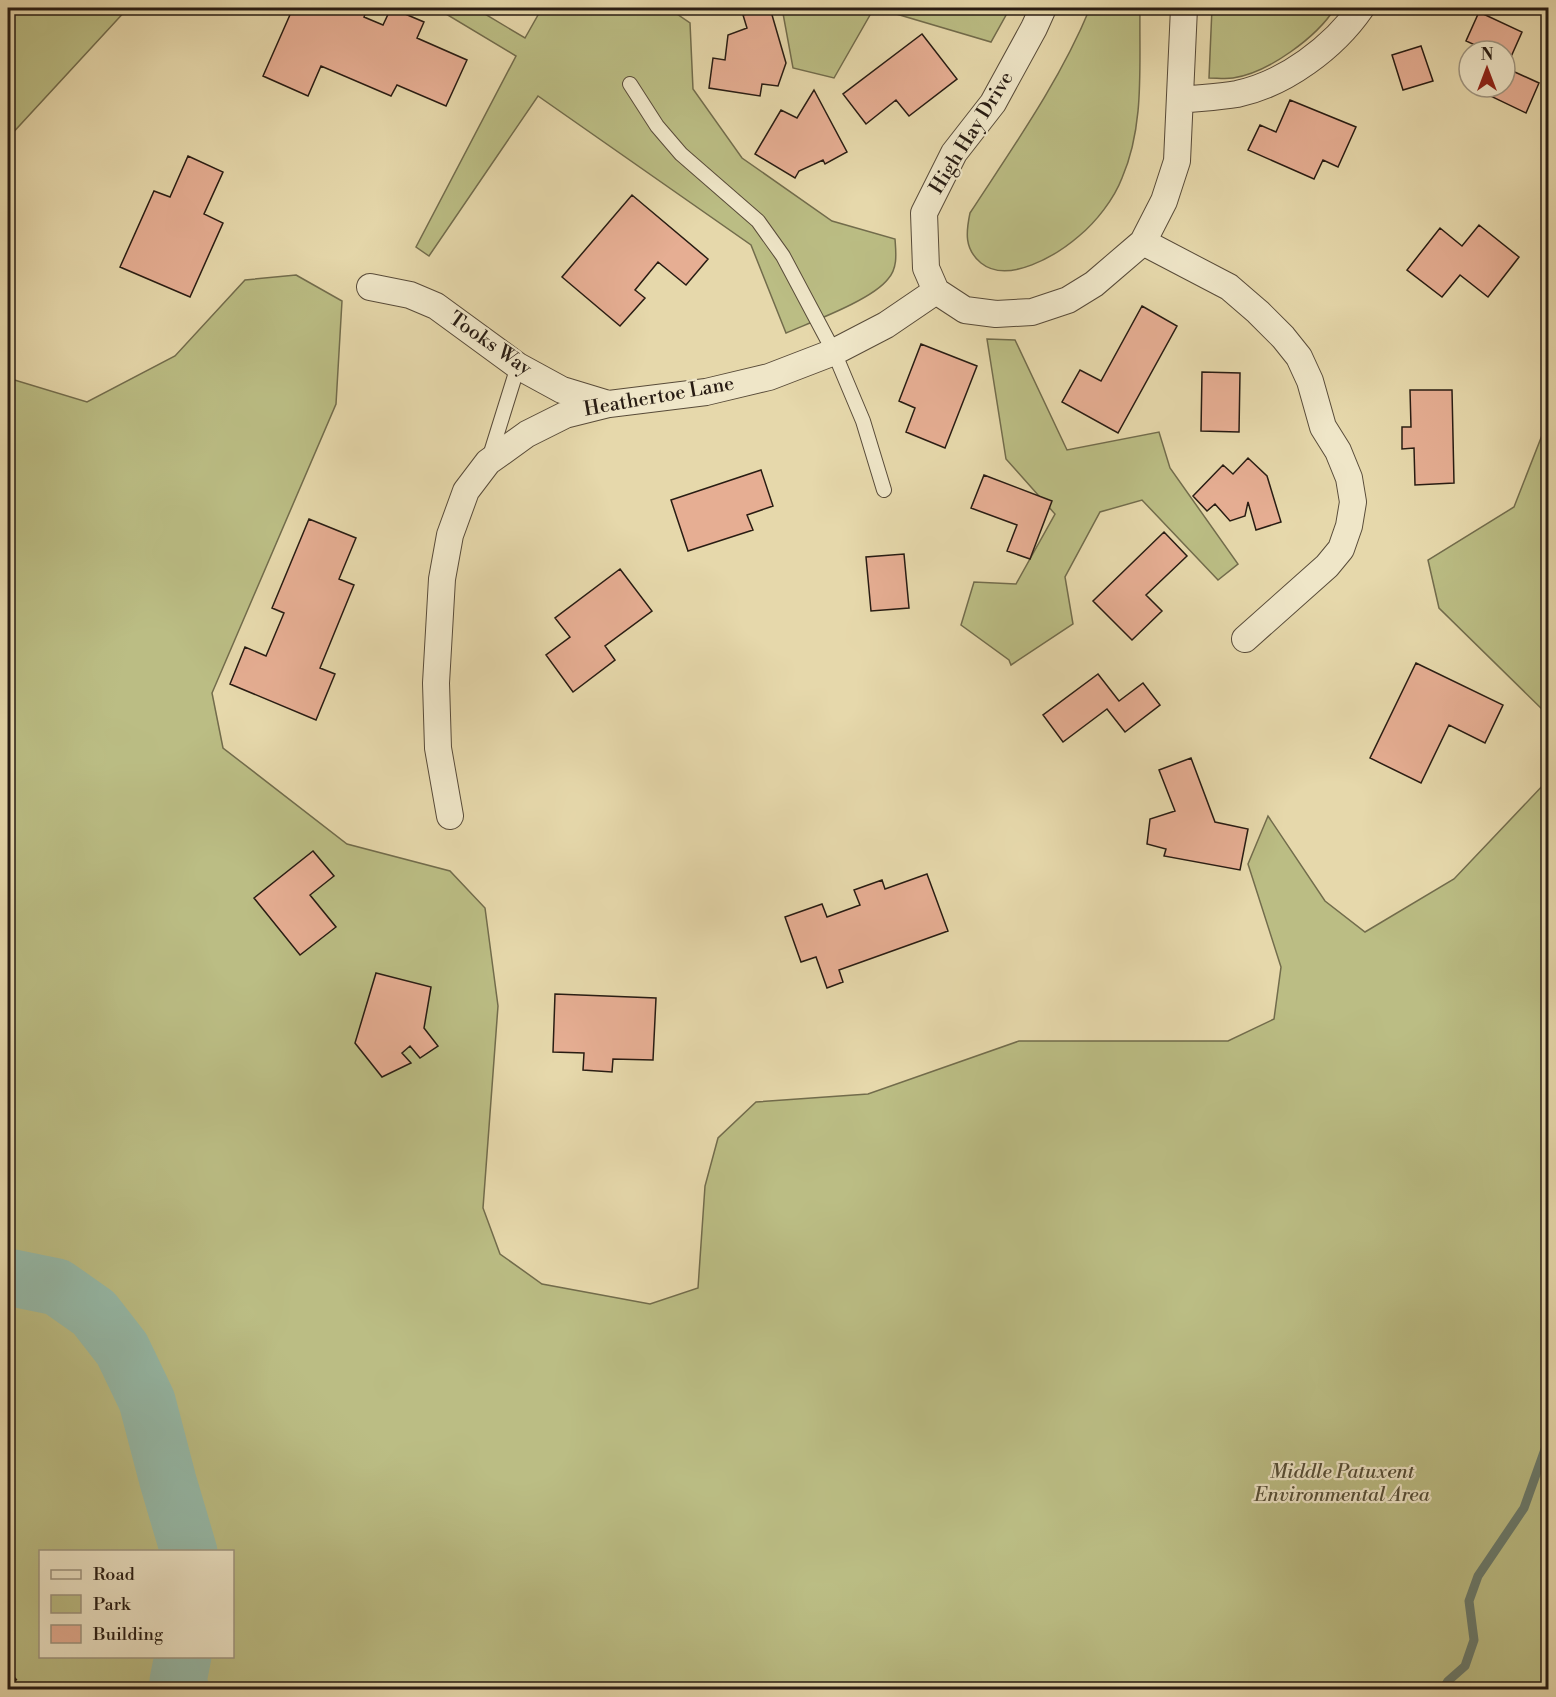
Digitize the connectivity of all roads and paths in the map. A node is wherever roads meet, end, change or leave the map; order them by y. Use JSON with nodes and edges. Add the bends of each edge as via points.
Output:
{"nodes":[{"id":1,"x":1043,"y":8,"type":"edge"},
{"id":2,"x":1184,"y":8,"type":"edge"},
{"id":3,"x":1361,"y":8,"type":"edge"},
{"id":4,"x":630,"y":84,"type":"dead end"},
{"id":5,"x":1181,"y":100,"type":"junction"},
{"id":6,"x":1143,"y":242,"type":"junction"},
{"id":7,"x":370,"y":287,"type":"dead end"},
{"id":8,"x":936,"y":291,"type":"junction"},
{"id":9,"x":834,"y":352,"type":"junction"},
{"id":10,"x":518,"y":366,"type":"junction"},
{"id":11,"x":609,"y":404,"type":"junction"},
{"id":12,"x":488,"y":462,"type":"junction"},
{"id":13,"x":884,"y":490,"type":"dead end"},
{"id":14,"x":1245,"y":639,"type":"dead end"},
{"id":15,"x":450,"y":816,"type":"dead end"},
{"id":16,"x":8,"y":1672,"type":"edge"},
{"id":17,"x":24,"y":1689,"type":"edge"}],
"edges":[{"from":1,"to":8,"type":"street","name":"High Hay Drive","via":[[993,103],[954,153],[924,213],[926,268]]},
{"from":2,"to":5,"type":"street"},
{"from":3,"to":5,"type":"street","via":[[1329,46],[1267,84],[1238,94]]},
{"from":4,"to":9,"type":"lane","via":[[681,154],[758,221],[783,256]]},
{"from":5,"to":6,"type":"street","via":[[1177,161],[1164,201]]},
{"from":6,"to":8,"type":"street","via":[[1094,284],[1068,300],[1032,312],[996,314],[966,310]]},
{"from":6,"to":14,"type":"street","via":[[1229,287],[1283,337],[1299,357],[1323,427],[1349,478],[1353,502],[1341,549]]},
{"from":7,"to":10,"type":"street","name":"Tooks Way","via":[[410,295],[436,306]]},
{"from":8,"to":9,"type":"street","name":"Heathertoe Lane","via":[[886,325]]},
{"from":9,"to":11,"type":"street","name":"Heathertoe Lane","via":[[769,376],[706,392]]},
{"from":9,"to":13,"type":"lane","via":[[863,421]]},
{"from":10,"to":11,"type":"street","name":"Tooks Way","via":[[562,390]]},
{"from":10,"to":12,"type":"lane"},
{"from":11,"to":12,"type":"street","name":"Heathertoe Lane","via":[[565,415],[527,434]]},
{"from":12,"to":15,"type":"street","name":"Heathertoe Lane","via":[[466,491],[450,535],[442,579],[436,683],[438,748]]},
{"from":16,"to":17,"type":"path"}]}
